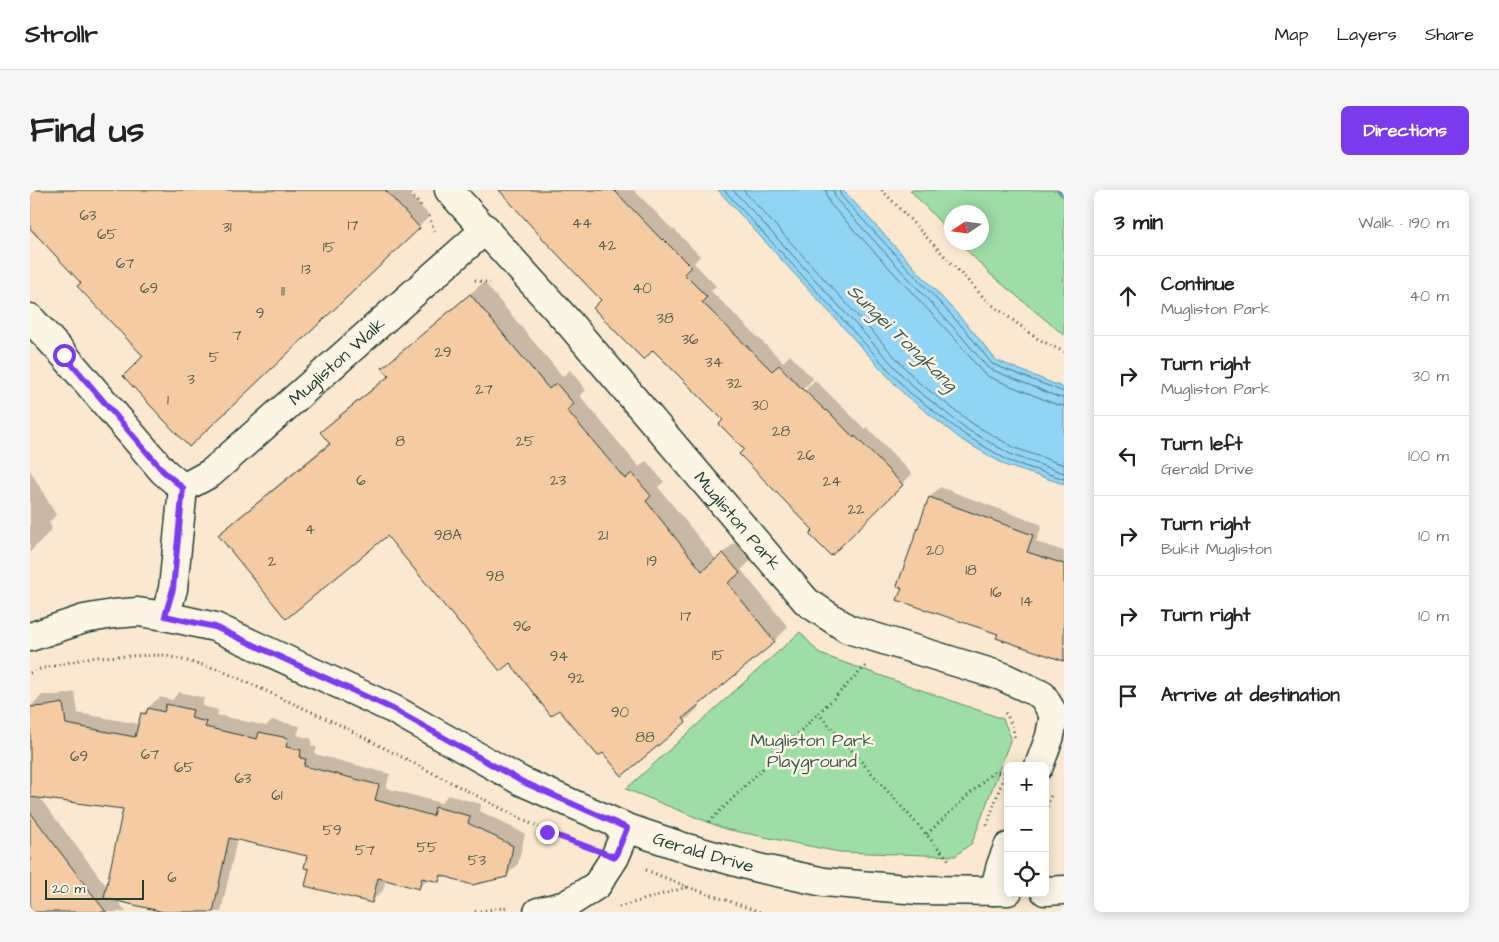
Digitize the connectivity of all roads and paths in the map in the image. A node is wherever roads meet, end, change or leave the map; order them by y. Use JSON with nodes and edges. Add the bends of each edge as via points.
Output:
{"nodes":[{"id":1,"x":407,"y":190,"type":"edge"},
{"id":2,"x":450,"y":190,"type":"edge"},
{"id":3,"x":882,"y":190,"type":"edge"},
{"id":4,"x":423,"y":209,"type":"dead end"},
{"id":5,"x":429,"y":215,"type":"dead end"},
{"id":6,"x":486,"y":229,"type":"junction"},
{"id":7,"x":455,"y":257,"type":"junction"},
{"id":8,"x":30,"y":318,"type":"edge"},
{"id":9,"x":1064,"y":352,"type":"edge"},
{"id":10,"x":183,"y":488,"type":"junction"},
{"id":11,"x":165,"y":616,"type":"junction"},
{"id":12,"x":30,"y":637,"type":"edge"},
{"id":13,"x":867,"y":666,"type":"dead end"},
{"id":14,"x":30,"y":673,"type":"edge"},
{"id":15,"x":818,"y":713,"type":"junction"},
{"id":16,"x":1040,"y":762,"type":"edge"},
{"id":17,"x":1004,"y":772,"type":"edge"},
{"id":18,"x":627,"y":828,"type":"junction"},
{"id":19,"x":703,"y":828,"type":"dead end"},
{"id":20,"x":927,"y":834,"type":"junction"},
{"id":21,"x":1006,"y":852,"type":"edge"},
{"id":22,"x":615,"y":857,"type":"junction"},
{"id":23,"x":952,"y":863,"type":"dead end"},
{"id":24,"x":688,"y":887,"type":"junction"},
{"id":25,"x":1049,"y":890,"type":"edge"},
{"id":26,"x":1064,"y":890,"type":"edge"},
{"id":27,"x":1001,"y":891,"type":"edge"},
{"id":28,"x":612,"y":909,"type":"dead end"},
{"id":29,"x":538,"y":912,"type":"edge"},
{"id":30,"x":760,"y":912,"type":"edge"}],
"edges":[{"from":1,"to":4,"type":"path"},
{"from":2,"to":6,"type":"street","name":"Mugliston Park"},
{"from":3,"to":9,"type":"path","via":[[987,301],[1038,339]]},
{"from":5,"to":7,"type":"path","via":[[436,236]]},
{"from":6,"to":7,"type":"street","name":"Mugliston Walk"},
{"from":6,"to":16,"type":"street","name":"Mugliston Park","via":[[807,602],[848,629],[1001,676],[1042,695],[1054,715]]},
{"from":7,"to":10,"type":"street","name":"Mugliston Walk","via":[[211,473]]},
{"from":8,"to":10,"type":"street","via":[[163,471]]},
{"from":10,"to":11,"type":"street","via":[[173,589]]},
{"from":11,"to":12,"type":"street","name":"Gerald Drive","via":[[138,612],[113,614],[84,619]]},
{"from":11,"to":18,"type":"street","name":"Gerald Drive","via":[[215,627],[393,709],[521,781]]},
{"from":13,"to":15,"type":"path"},
{"from":14,"to":22,"type":"path","via":[[92,657],[164,655],[218,668],[336,723],[547,832]]},
{"from":15,"to":19,"type":"path"},
{"from":15,"to":20,"type":"path"},
{"from":17,"to":20,"type":"path","via":[[992,773]]},
{"from":18,"to":22,"type":"street"},
{"from":18,"to":27,"type":"street","name":"Gerald Drive","via":[[683,847],[824,882],[918,890]]},
{"from":20,"to":23,"type":"path"},
{"from":21,"to":27,"type":"street","via":[[1001,865]]},
{"from":22,"to":24,"type":"path"},
{"from":22,"to":29,"type":"street","via":[[597,885],[566,905]]},
{"from":24,"to":28,"type":"path"},
{"from":24,"to":30,"type":"path"},
{"from":25,"to":26,"type":"street"}]}
